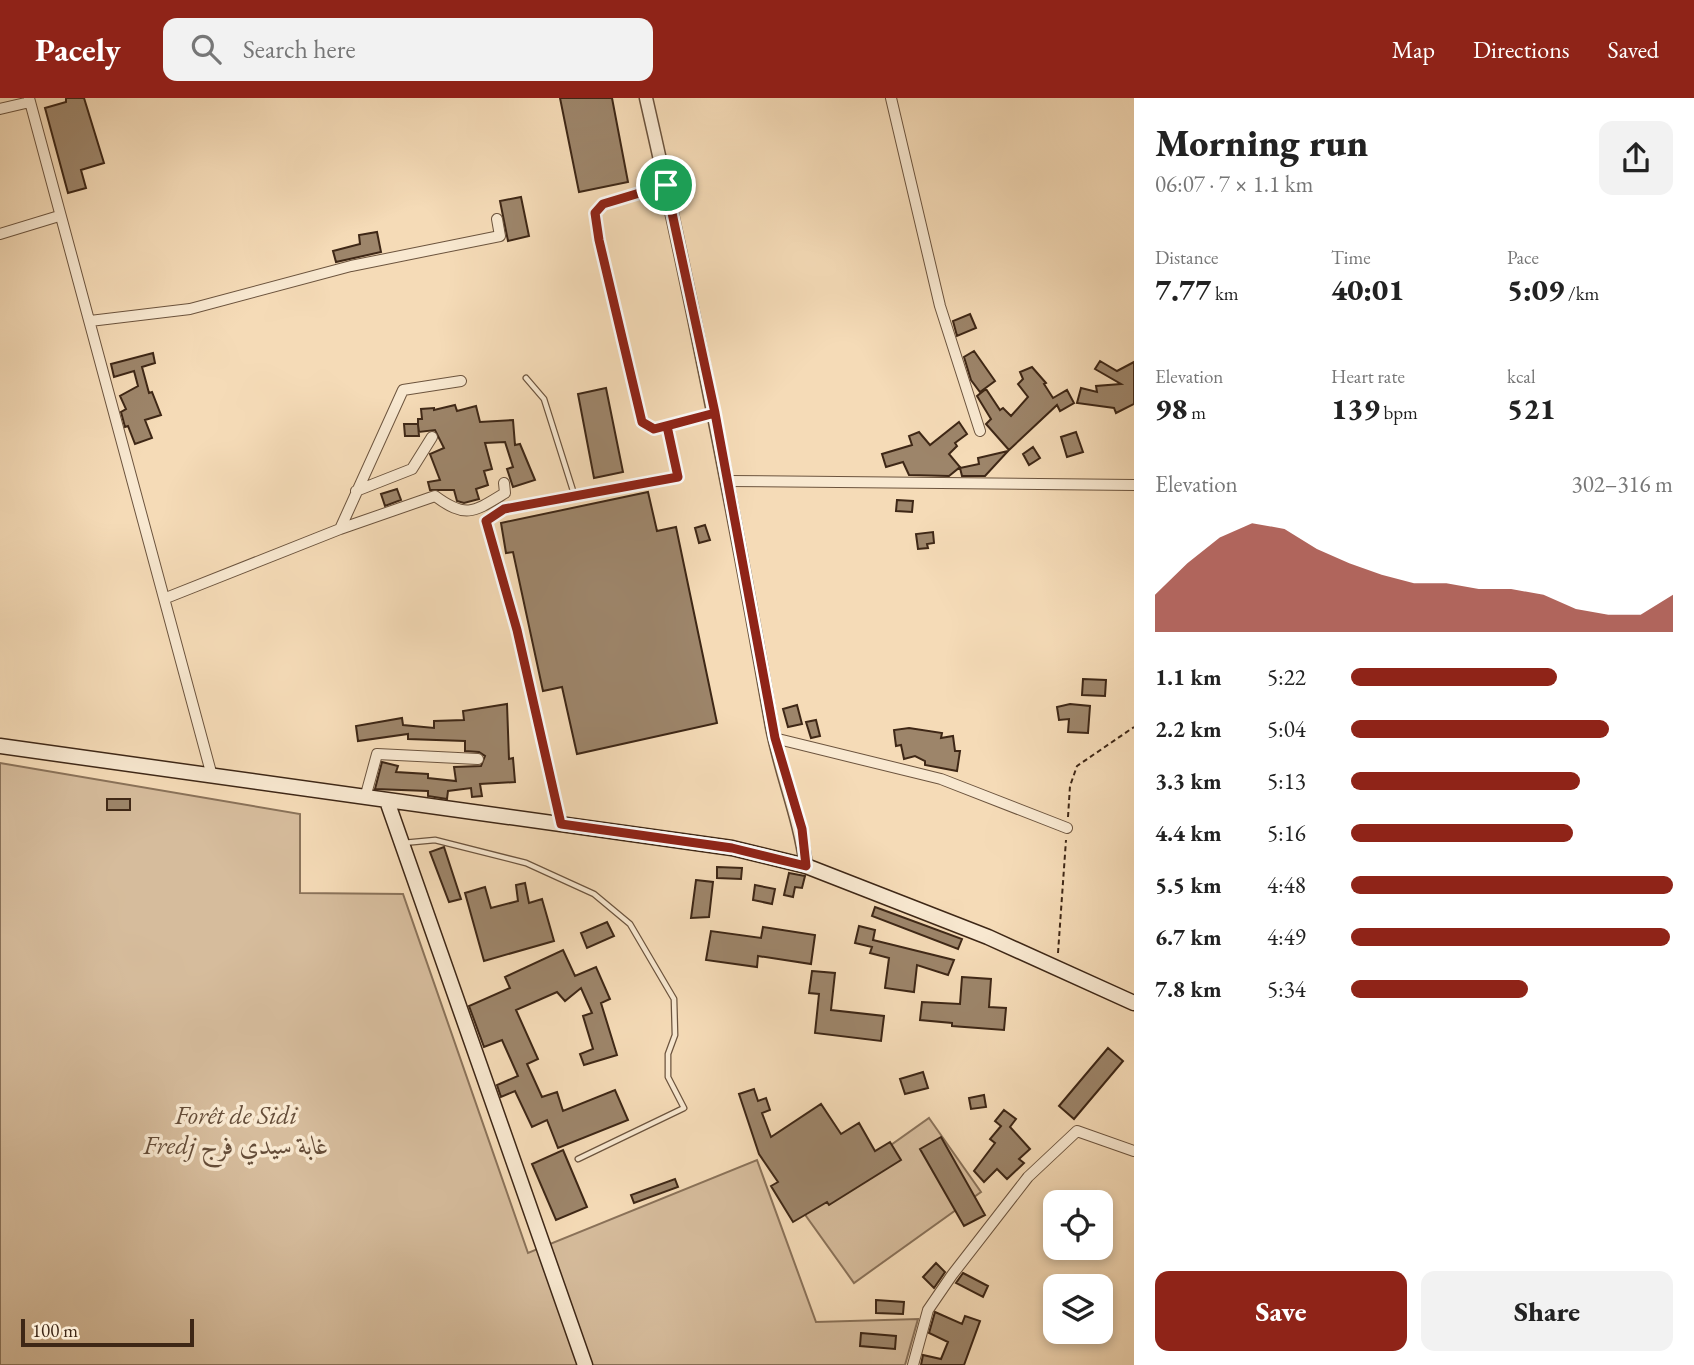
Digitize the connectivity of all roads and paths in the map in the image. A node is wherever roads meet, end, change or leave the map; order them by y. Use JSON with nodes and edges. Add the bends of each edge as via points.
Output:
{"nodes":[{"id":1,"x":646,"y":98,"type":"edge"},
{"id":2,"x":891,"y":98,"type":"edge"},
{"id":3,"x":29,"y":100,"type":"edge"},
{"id":4,"x":0,"y":109,"type":"edge"},
{"id":5,"x":666,"y":185,"type":"junction"},
{"id":6,"x":59,"y":216,"type":"junction"},
{"id":7,"x":497,"y":219,"type":"dead end"},
{"id":8,"x":0,"y":234,"type":"edge"},
{"id":9,"x":90,"y":321,"type":"junction"},
{"id":10,"x":526,"y":378,"type":"dead end"},
{"id":11,"x":461,"y":381,"type":"dead end"},
{"id":12,"x":715,"y":413,"type":"junction"},
{"id":13,"x":667,"y":426,"type":"junction"},
{"id":14,"x":980,"y":431,"type":"dead end"},
{"id":15,"x":432,"y":437,"type":"dead end"},
{"id":16,"x":729,"y":481,"type":"junction"},
{"id":17,"x":504,"y":483,"type":"dead end"},
{"id":18,"x":1134,"y":485,"type":"edge"},
{"id":19,"x":356,"y":491,"type":"junction"},
{"id":20,"x":575,"y":497,"type":"junction"},
{"id":21,"x":340,"y":529,"type":"junction"},
{"id":22,"x":166,"y":598,"type":"junction"},
{"id":23,"x":775,"y":738,"type":"junction"},
{"id":24,"x":0,"y":746,"type":"edge"},
{"id":25,"x":478,"y":760,"type":"dead end"},
{"id":26,"x":212,"y":776,"type":"junction"},
{"id":27,"x":365,"y":798,"type":"junction"},
{"id":28,"x":387,"y":801,"type":"junction"},
{"id":29,"x":561,"y":824,"type":"junction"},
{"id":30,"x":1067,"y":828,"type":"dead end"},
{"id":31,"x":401,"y":843,"type":"junction"},
{"id":32,"x":806,"y":866,"type":"junction"},
{"id":33,"x":1134,"y":1003,"type":"edge"},
{"id":34,"x":1134,"y":1151,"type":"edge"},
{"id":35,"x":578,"y":1159,"type":"dead end"},
{"id":36,"x":585,"y":1365,"type":"edge"},
{"id":37,"x":913,"y":1365,"type":"edge"}],
"edges":[{"from":1,"to":5,"type":"street"},
{"from":2,"to":14,"type":"street","via":[[940,306]]},
{"from":3,"to":4,"type":"street"},
{"from":3,"to":6,"type":"street"},
{"from":5,"to":12,"type":"street"},
{"from":5,"to":13,"type":"lane","via":[[603,204],[595,213],[616,323],[642,422],[654,429]]},
{"from":6,"to":8,"type":"street"},
{"from":6,"to":9,"type":"street"},
{"from":7,"to":9,"type":"street","via":[[500,236],[351,266],[190,309]]},
{"from":9,"to":22,"type":"street"},
{"from":10,"to":20,"type":"lane","via":[[544,399]]},
{"from":11,"to":19,"type":"street","via":[[403,390]]},
{"from":12,"to":13,"type":"lane"},
{"from":12,"to":16,"type":"street"},
{"from":13,"to":20,"type":"lane","via":[[678,477]]},
{"from":15,"to":19,"type":"street","via":[[412,469]]},
{"from":16,"to":18,"type":"street"},
{"from":16,"to":23,"type":"street"},
{"from":17,"to":21,"type":"street","via":[[505,493],[464,513],[435,496]]},
{"from":19,"to":21,"type":"street"},
{"from":20,"to":29,"type":"lane","via":[[504,509],[486,521],[517,630]]},
{"from":21,"to":22,"type":"street"},
{"from":22,"to":26,"type":"street"},
{"from":23,"to":30,"type":"street","via":[[941,779]]},
{"from":23,"to":32,"type":"street","via":[[802,829]]},
{"from":24,"to":26,"type":"main road"},
{"from":25,"to":27,"type":"street","via":[[377,754]]},
{"from":26,"to":27,"type":"main road"},
{"from":27,"to":28,"type":"main road"},
{"from":28,"to":29,"type":"main road"},
{"from":28,"to":31,"type":"main road"},
{"from":29,"to":32,"type":"main road","via":[[732,848]]},
{"from":31,"to":35,"type":"lane","via":[[435,840],[526,863],[594,894],[630,924],[674,999],[675,1035],[668,1054],[668,1077],[684,1108]]},
{"from":31,"to":36,"type":"main road"},
{"from":32,"to":33,"type":"main road","via":[[988,937]]},
{"from":34,"to":37,"type":"street","via":[[1077,1131],[1028,1177],[928,1310]]}]}
